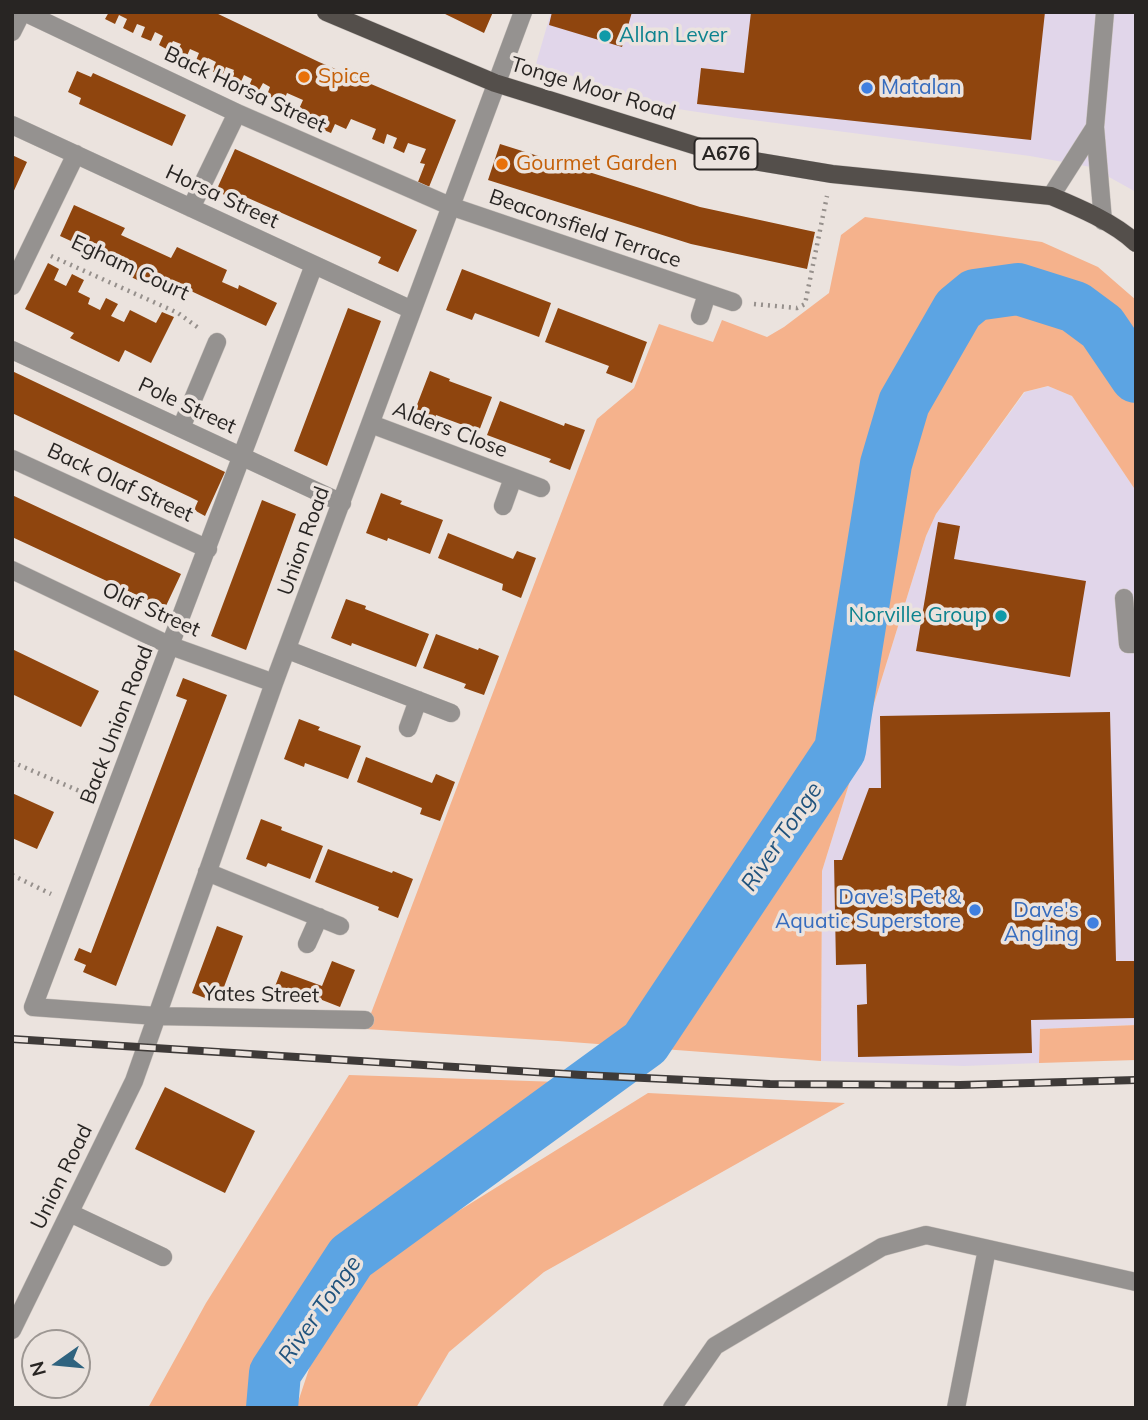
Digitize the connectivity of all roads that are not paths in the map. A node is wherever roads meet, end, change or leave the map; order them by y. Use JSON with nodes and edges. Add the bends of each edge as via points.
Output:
{"nodes":[{"id":1,"x":23,"y":12,"type":"edge"},
{"id":2,"x":326,"y":12,"type":"edge"},
{"id":3,"x":523,"y":12,"type":"edge"},
{"id":4,"x":1105,"y":12,"type":"edge"},
{"id":5,"x":12,"y":32,"type":"edge"},
{"id":6,"x":495,"y":83,"type":"junction"},
{"id":7,"x":237,"y":113,"type":"junction"},
{"id":8,"x":12,"y":125,"type":"edge"},
{"id":9,"x":1096,"y":127,"type":"junction"},
{"id":10,"x":76,"y":154,"type":"junction"},
{"id":11,"x":1051,"y":197,"type":"junction"},
{"id":12,"x":450,"y":206,"type":"junction"},
{"id":13,"x":191,"y":208,"type":"junction"},
{"id":14,"x":1102,"y":221,"type":"junction"},
{"id":15,"x":1136,"y":243,"type":"edge"},
{"id":16,"x":314,"y":265,"type":"junction"},
{"id":17,"x":12,"y":286,"type":"edge"},
{"id":18,"x":707,"y":294,"type":"junction"},
{"id":19,"x":733,"y":302,"type":"road end"},
{"id":20,"x":412,"y":310,"type":"junction"},
{"id":21,"x":700,"y":316,"type":"dead end"},
{"id":22,"x":217,"y":342,"type":"road end"},
{"id":23,"x":12,"y":350,"type":"edge"},
{"id":24,"x":370,"y":424,"type":"junction"},
{"id":25,"x":181,"y":428,"type":"junction"},
{"id":26,"x":242,"y":457,"type":"junction"},
{"id":27,"x":12,"y":459,"type":"edge"},
{"id":28,"x":513,"y":478,"type":"junction"},
{"id":29,"x":541,"y":488,"type":"dead end"},
{"id":30,"x":342,"y":503,"type":"junction"},
{"id":31,"x":503,"y":506,"type":"dead end"},
{"id":32,"x":208,"y":549,"type":"junction"},
{"id":33,"x":12,"y":570,"type":"edge"},
{"id":34,"x":1124,"y":598,"type":"dead end"},
{"id":35,"x":1136,"y":644,"type":"edge"},
{"id":36,"x":171,"y":646,"type":"junction"},
{"id":37,"x":288,"y":650,"type":"junction"},
{"id":38,"x":274,"y":683,"type":"junction"},
{"id":39,"x":418,"y":700,"type":"junction"},
{"id":40,"x":451,"y":713,"type":"dead end"},
{"id":41,"x":408,"y":728,"type":"dead end"},
{"id":42,"x":207,"y":872,"type":"junction"},
{"id":43,"x":319,"y":917,"type":"junction"},
{"id":44,"x":340,"y":926,"type":"dead end"},
{"id":45,"x":307,"y":943,"type":"dead end"},
{"id":46,"x":156,"y":1016,"type":"junction"},
{"id":47,"x":365,"y":1020,"type":"dead end"},
{"id":48,"x":70,"y":1213,"type":"junction"},
{"id":49,"x":987,"y":1250,"type":"junction"},
{"id":50,"x":163,"y":1257,"type":"dead end"},
{"id":51,"x":1136,"y":1282,"type":"edge"},
{"id":52,"x":12,"y":1330,"type":"edge"},
{"id":53,"x":672,"y":1408,"type":"edge"},
{"id":54,"x":956,"y":1408,"type":"edge"}],
"edges":[{"from":1,"to":5,"type":"street"},
{"from":1,"to":7,"type":"street","name":"Back Horsa Street"},
{"from":2,"to":6,"type":"main road","name":"Tonge Moor Road","number":"A676"},
{"from":3,"to":6,"type":"street","name":"Union Road"},
{"from":4,"to":9,"type":"street"},
{"from":6,"to":11,"type":"main road","name":"Tonge Moor Road","number":"A676","via":[[754,161],[832,174]]},
{"from":6,"to":12,"type":"street","name":"Union Road"},
{"from":7,"to":12,"type":"street","name":"Back Horsa Street"},
{"from":7,"to":13,"type":"street"},
{"from":8,"to":10,"type":"street","name":"Horsa Street"},
{"from":9,"to":11,"type":"street"},
{"from":9,"to":14,"type":"street"},
{"from":10,"to":13,"type":"street","name":"Horsa Street"},
{"from":10,"to":17,"type":"street"},
{"from":11,"to":14,"type":"main road","name":"Tonge Moor Road","number":"A676"},
{"from":12,"to":18,"type":"street","name":"Beaconsfield Terrace"},
{"from":12,"to":20,"type":"street","name":"Union Road"},
{"from":13,"to":16,"type":"street","name":"Horsa Street"},
{"from":14,"to":15,"type":"main road","name":"Tonge Moor Road","number":"A676"},
{"from":16,"to":20,"type":"street","name":"Horsa Street"},
{"from":16,"to":26,"type":"street","name":"Back Union Road"},
{"from":18,"to":19,"type":"street","name":"Beaconsfield Terrace"},
{"from":18,"to":21,"type":"street"},
{"from":20,"to":24,"type":"street","name":"Union Road"},
{"from":22,"to":25,"type":"street"},
{"from":23,"to":25,"type":"street","name":"Pole Street"},
{"from":24,"to":28,"type":"street","name":"Alders Close"},
{"from":24,"to":30,"type":"street","name":"Union Road"},
{"from":25,"to":26,"type":"street","name":"Pole Street"},
{"from":26,"to":30,"type":"street","name":"Pole Street"},
{"from":26,"to":32,"type":"street","name":"Back Union Road"},
{"from":27,"to":32,"type":"street","name":"Back Olaf Street"},
{"from":28,"to":29,"type":"street","name":"Alders Close"},
{"from":28,"to":31,"type":"street","name":"Alders Close"},
{"from":30,"to":37,"type":"street","name":"Union Road"},
{"from":32,"to":36,"type":"street","name":"Back Union Road"},
{"from":33,"to":36,"type":"street","name":"Olaf Street"},
{"from":34,"to":35,"type":"street","via":[[1128,644]]},
{"from":36,"to":38,"type":"street","name":"Olaf Street"},
{"from":36,"to":46,"type":"street","name":"Back Union Road","via":[[33,1007]]},
{"from":37,"to":38,"type":"street","name":"Union Road"},
{"from":37,"to":39,"type":"street"},
{"from":38,"to":42,"type":"street","name":"Union Road"},
{"from":39,"to":40,"type":"street"},
{"from":39,"to":41,"type":"street"},
{"from":42,"to":43,"type":"street"},
{"from":42,"to":46,"type":"street","name":"Union Road"},
{"from":43,"to":44,"type":"street"},
{"from":43,"to":45,"type":"street"},
{"from":46,"to":47,"type":"street","name":"Yates Street"},
{"from":46,"to":48,"type":"street","name":"Union Road","via":[[134,1081]]},
{"from":48,"to":50,"type":"street"},
{"from":48,"to":52,"type":"street","name":"Union Road"},
{"from":49,"to":51,"type":"street"},
{"from":49,"to":53,"type":"street","via":[[926,1235],[883,1247],[715,1346]]},
{"from":49,"to":54,"type":"street"}]}
